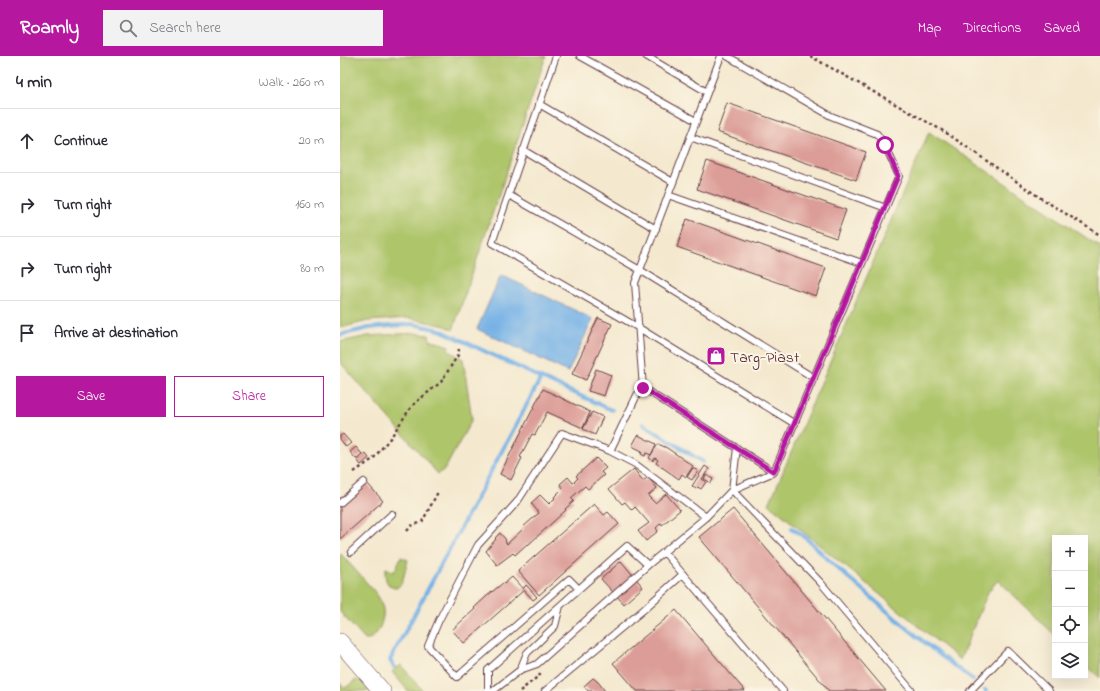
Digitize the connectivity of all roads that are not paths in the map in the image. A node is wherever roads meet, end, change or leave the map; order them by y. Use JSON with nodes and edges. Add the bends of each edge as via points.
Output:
{"nodes":[{"id":1,"x":556,"y":56,"type":"edge"},
{"id":2,"x":580,"y":56,"type":"edge"},
{"id":3,"x":646,"y":56,"type":"edge"},
{"id":4,"x":721,"y":56,"type":"edge"},
{"id":5,"x":727,"y":56,"type":"edge"},
{"id":6,"x":707,"y":92,"type":"junction"},
{"id":7,"x":539,"y":104,"type":"junction"},
{"id":8,"x":696,"y":122,"type":"junction"},
{"id":9,"x":690,"y":137,"type":"junction"},
{"id":10,"x":524,"y":150,"type":"junction"},
{"id":11,"x":673,"y":182,"type":"junction"},
{"id":12,"x":509,"y":195,"type":"junction"},
{"id":13,"x":668,"y":195,"type":"junction"},
{"id":14,"x":886,"y":208,"type":"junction"},
{"id":15,"x":656,"y":229,"type":"junction"},
{"id":16,"x":862,"y":263,"type":"junction"},
{"id":17,"x":640,"y":270,"type":"junction"},
{"id":18,"x":639,"y":328,"type":"junction"},
{"id":19,"x":814,"y":378,"type":"junction"},
{"id":20,"x":643,"y":388,"type":"junction"},
{"id":21,"x":795,"y":424,"type":"junction"},
{"id":22,"x":737,"y":448,"type":"junction"},
{"id":23,"x":610,"y":451,"type":"junction"},
{"id":24,"x":774,"y":472,"type":"junction"},
{"id":25,"x":364,"y":482,"type":"dead end"},
{"id":26,"x":732,"y":490,"type":"junction"},
{"id":27,"x":340,"y":503,"type":"edge"},
{"id":28,"x":392,"y":514,"type":"dead end"},
{"id":29,"x":706,"y":516,"type":"junction"},
{"id":30,"x":351,"y":552,"type":"dead end"},
{"id":31,"x":664,"y":552,"type":"junction"},
{"id":32,"x":648,"y":565,"type":"junction"},
{"id":33,"x":684,"y":574,"type":"junction"},
{"id":34,"x":579,"y":590,"type":"junction"},
{"id":35,"x":560,"y":606,"type":"junction"},
{"id":36,"x":340,"y":642,"type":"edge"},
{"id":37,"x":520,"y":670,"type":"junction"},
{"id":38,"x":382,"y":691,"type":"edge"},
{"id":39,"x":488,"y":691,"type":"edge"},
{"id":40,"x":493,"y":691,"type":"edge"},
{"id":41,"x":545,"y":691,"type":"edge"},
{"id":42,"x":783,"y":691,"type":"edge"},
{"id":43,"x":912,"y":691,"type":"edge"},
{"id":44,"x":970,"y":691,"type":"edge"},
{"id":45,"x":1049,"y":691,"type":"edge"}],
"edges":[{"from":1,"to":7,"type":"lane"},
{"from":2,"to":8,"type":"lane"},
{"from":3,"to":6,"type":"lane"},
{"from":4,"to":6,"type":"lane"},
{"from":5,"to":14,"type":"lane","via":[[831,116],[877,134],[885,145],[898,176]]},
{"from":6,"to":8,"type":"lane"},
{"from":7,"to":10,"type":"lane"},
{"from":7,"to":11,"type":"lane"},
{"from":8,"to":9,"type":"lane"},
{"from":9,"to":11,"type":"lane"},
{"from":9,"to":14,"type":"lane"},
{"from":10,"to":12,"type":"lane"},
{"from":10,"to":15,"type":"lane"},
{"from":11,"to":13,"type":"lane"},
{"from":12,"to":17,"type":"lane"},
{"from":12,"to":18,"type":"lane","via":[[492,243]]},
{"from":13,"to":15,"type":"lane"},
{"from":13,"to":16,"type":"lane"},
{"from":14,"to":16,"type":"lane"},
{"from":15,"to":17,"type":"lane"},
{"from":16,"to":19,"type":"lane"},
{"from":17,"to":18,"type":"lane","via":[[635,283]]},
{"from":17,"to":19,"type":"lane"},
{"from":18,"to":20,"type":"lane"},
{"from":18,"to":21,"type":"lane"},
{"from":19,"to":21,"type":"lane"},
{"from":20,"to":22,"type":"lane"},
{"from":20,"to":23,"type":"lane","via":[[637,395]]},
{"from":21,"to":24,"type":"lane"},
{"from":22,"to":24,"type":"lane"},
{"from":22,"to":26,"type":"lane"},
{"from":23,"to":29,"type":"lane","via":[[635,464]]},
{"from":23,"to":34,"type":"lane","via":[[562,433],[517,502],[478,545],[428,646],[457,677],[569,579]]},
{"from":24,"to":26,"type":"lane"},
{"from":25,"to":27,"type":"lane"},
{"from":26,"to":29,"type":"lane"},
{"from":26,"to":43,"type":"lane","via":[[821,583]]},
{"from":28,"to":30,"type":"lane"},
{"from":29,"to":31,"type":"lane"},
{"from":31,"to":32,"type":"lane"},
{"from":31,"to":33,"type":"lane"},
{"from":32,"to":34,"type":"lane","via":[[627,546]]},
{"from":32,"to":37,"type":"lane","via":[[536,664]]},
{"from":33,"to":41,"type":"lane"},
{"from":33,"to":42,"type":"lane"},
{"from":34,"to":35,"type":"lane"},
{"from":35,"to":37,"type":"lane","via":[[555,626],[527,653]]},
{"from":35,"to":39,"type":"lane","via":[[488,670]]},
{"from":36,"to":38,"type":"main road"},
{"from":37,"to":40,"type":"lane"},
{"from":44,"to":45,"type":"lane","via":[[1008,651]]}]}
